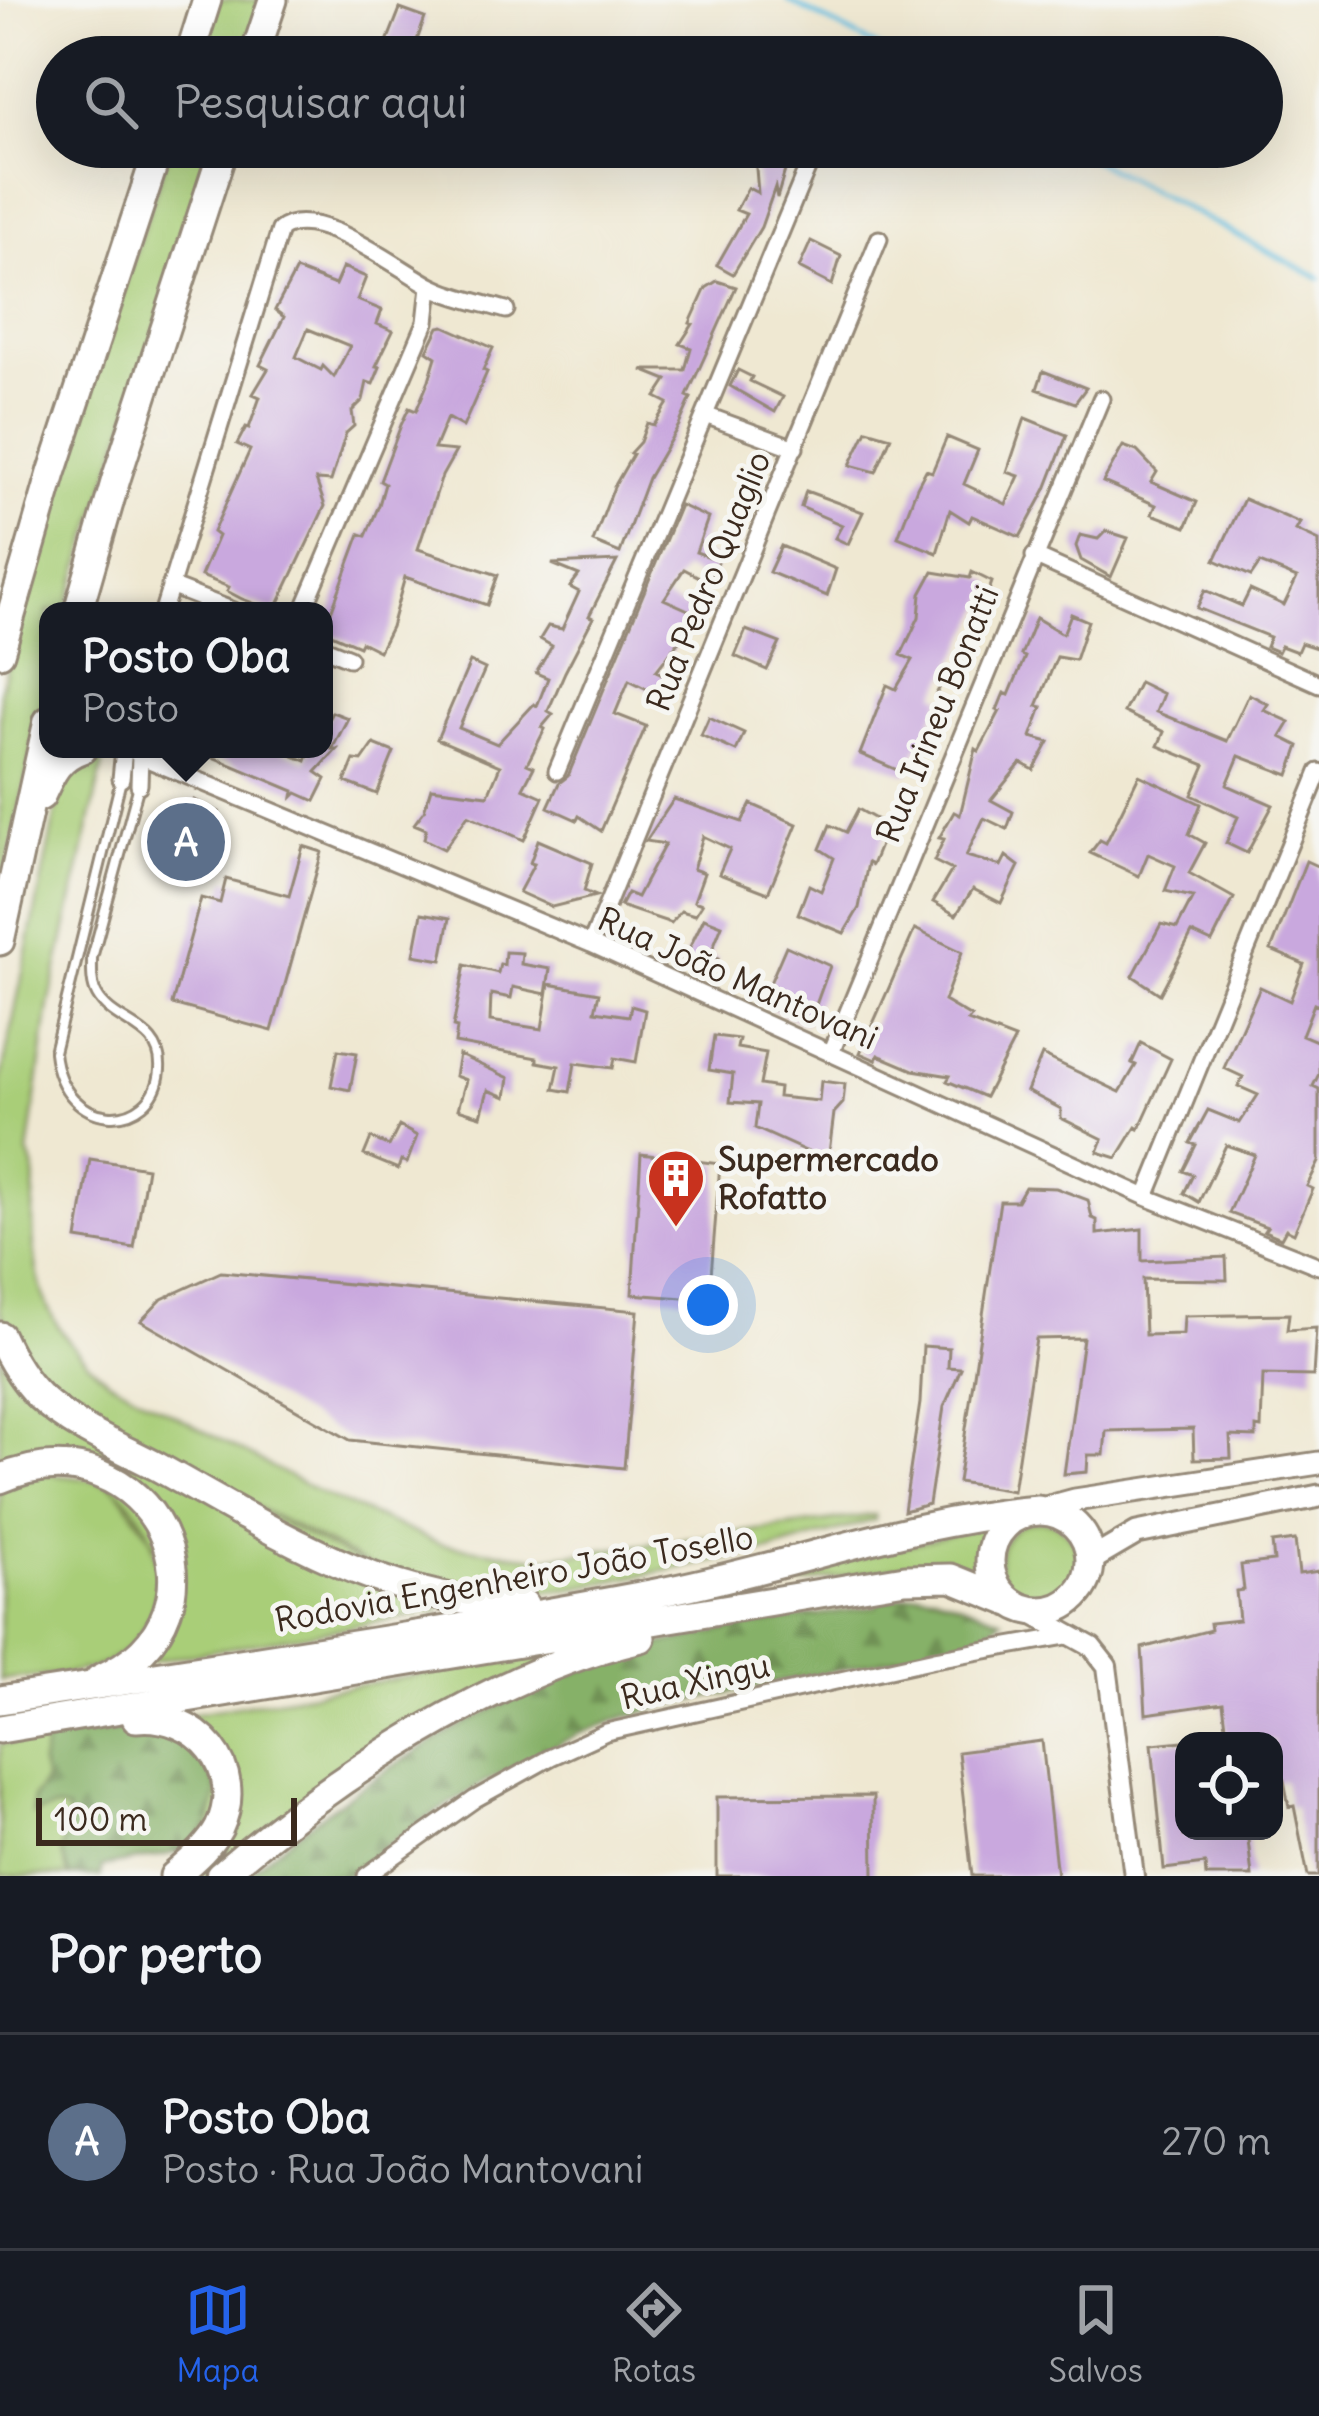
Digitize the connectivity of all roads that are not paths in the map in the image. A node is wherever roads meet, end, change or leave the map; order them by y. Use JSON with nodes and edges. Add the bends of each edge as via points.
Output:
{"nodes":[{"id":1,"x":207,"y":0,"type":"edge"},
{"id":2,"x":273,"y":0,"type":"edge"},
{"id":3,"x":195,"y":36,"type":"edge"},
{"id":4,"x":261,"y":36,"type":"edge"},
{"id":5,"x":152,"y":168,"type":"edge"},
{"id":6,"x":217,"y":168,"type":"edge"},
{"id":7,"x":807,"y":168,"type":"edge"},
{"id":8,"x":879,"y":239,"type":"dead end"},
{"id":9,"x":430,"y":286,"type":"junction"},
{"id":10,"x":506,"y":310,"type":"dead end"},
{"id":11,"x":1101,"y":398,"type":"dead end"},
{"id":12,"x":705,"y":415,"type":"junction"},
{"id":13,"x":795,"y":448,"type":"junction"},
{"id":14,"x":94,"y":554,"type":"junction"},
{"id":15,"x":1034,"y":556,"type":"junction"},
{"id":16,"x":170,"y":586,"type":"junction"},
{"id":17,"x":81,"y":602,"type":"edge"},
{"id":18,"x":91,"y":602,"type":"edge"},
{"id":19,"x":166,"y":602,"type":"edge"},
{"id":20,"x":211,"y":602,"type":"edge"},
{"id":21,"x":307,"y":602,"type":"edge"},
{"id":22,"x":0,"y":652,"type":"edge"},
{"id":23,"x":333,"y":652,"type":"edge"},
{"id":24,"x":349,"y":658,"type":"dead end"},
{"id":25,"x":1319,"y":684,"type":"edge"},
{"id":26,"x":40,"y":758,"type":"edge"},
{"id":27,"x":66,"y":758,"type":"edge"},
{"id":28,"x":130,"y":758,"type":"edge"},
{"id":29,"x":133,"y":758,"type":"edge"},
{"id":30,"x":146,"y":758,"type":"edge"},
{"id":31,"x":557,"y":771,"type":"dead end"},
{"id":32,"x":1319,"y":772,"type":"edge"},
{"id":33,"x":121,"y":779,"type":"joint"},
{"id":34,"x":139,"y":785,"type":"joint"},
{"id":35,"x":21,"y":844,"type":"junction"},
{"id":36,"x":0,"y":941,"type":"edge"},
{"id":37,"x":590,"y":944,"type":"junction"},
{"id":38,"x":831,"y":1053,"type":"junction"},
{"id":39,"x":1145,"y":1196,"type":"junction"},
{"id":40,"x":1318,"y":1263,"type":"edge"},
{"id":41,"x":0,"y":1336,"type":"edge"},
{"id":42,"x":1319,"y":1463,"type":"edge"},
{"id":43,"x":0,"y":1478,"type":"edge"},
{"id":44,"x":1319,"y":1496,"type":"edge"},
{"id":45,"x":1038,"y":1510,"type":"junction"},
{"id":46,"x":1091,"y":1560,"type":"junction"},
{"id":47,"x":846,"y":1590,"type":"junction"},
{"id":48,"x":659,"y":1592,"type":"junction"},
{"id":49,"x":1017,"y":1606,"type":"junction"},
{"id":50,"x":1072,"y":1635,"type":"junction"},
{"id":51,"x":1,"y":1700,"type":"edge"},
{"id":52,"x":0,"y":1729,"type":"edge"},
{"id":53,"x":174,"y":1876,"type":"edge"},
{"id":54,"x":220,"y":1876,"type":"edge"},
{"id":55,"x":366,"y":1876,"type":"edge"},
{"id":56,"x":1134,"y":1876,"type":"edge"}],
"edges":[{"from":1,"to":3,"type":"highway"},
{"from":2,"to":4,"type":"highway"},
{"from":5,"to":22,"type":"highway"},
{"from":6,"to":14,"type":"highway"},
{"from":7,"to":12,"type":"street"},
{"from":8,"to":13,"type":"street","name":"Rua Pedro Quaglio"},
{"from":9,"to":10,"type":"street"},
{"from":9,"to":16,"type":"street","via":[[325,227],[287,224],[274,240]]},
{"from":9,"to":21,"type":"street","via":[[426,322]]},
{"from":11,"to":15,"type":"street","name":"Rua Irineu Bonatti"},
{"from":12,"to":13,"type":"street"},
{"from":12,"to":31,"type":"street"},
{"from":13,"to":37,"type":"street","name":"Rua Pedro Quaglio"},
{"from":14,"to":17,"type":"highway"},
{"from":14,"to":18,"type":"highway"},
{"from":15,"to":25,"type":"street"},
{"from":15,"to":38,"type":"street","name":"Rua Irineu Bonatti"},
{"from":16,"to":19,"type":"street"},
{"from":16,"to":20,"type":"street"},
{"from":23,"to":24,"type":"street"},
{"from":26,"to":35,"type":"highway"},
{"from":27,"to":35,"type":"highway","via":[[52,771]]},
{"from":28,"to":33,"type":"street"},
{"from":29,"to":34,"type":"street"},
{"from":30,"to":37,"type":"street","name":"Rua João Mantovani"},
{"from":32,"to":39,"type":"street"},
{"from":33,"to":34,"type":"lane","via":[[53,1052],[69,1097],[98,1115],[132,1111],[160,1070],[150,1037],[110,1010],[92,979]]},
{"from":35,"to":36,"type":"highway"},
{"from":37,"to":38,"type":"street","name":"Rua João Mantovani"},
{"from":38,"to":39,"type":"street","name":"Rua João Mantovani"},
{"from":39,"to":40,"type":"street","name":"Rua João Mantovani"},
{"from":41,"to":48,"type":"highway","via":[[22,1377],[65,1417],[360,1572],[480,1603]]},
{"from":42,"to":45,"type":"main road"},
{"from":43,"to":51,"type":"highway","via":[[68,1465],[115,1479],[163,1531],[172,1583],[159,1632],[122,1669]]},
{"from":44,"to":46,"type":"main road","via":[[1137,1533]]},
{"from":45,"to":46,"type":"highway","via":[[1069,1519]]},
{"from":45,"to":48,"type":"highway","name":"Rodovia Engenheiro João Tosello","via":[[964,1518]]},
{"from":45,"to":49,"type":"highway","via":[[1010,1520],[989,1554],[993,1580]]},
{"from":46,"to":49,"type":"highway","via":[[1071,1601],[1040,1612]]},
{"from":47,"to":49,"type":"highway","name":"Rodovia Engenheiro João Tosello","via":[[932,1576]]},
{"from":47,"to":52,"type":"highway","name":"Rodovia Engenheiro João Tosello"},
{"from":47,"to":54,"type":"highway","via":[[629,1640],[519,1683],[364,1766]]},
{"from":48,"to":51,"type":"highway","name":"Rodovia Engenheiro João Tosello"},
{"from":49,"to":50,"type":"street"},
{"from":50,"to":55,"type":"street","name":"Rua Xingu","via":[[606,1732],[475,1799]]},
{"from":50,"to":56,"type":"street","via":[[1107,1666]]},
{"from":52,"to":53,"type":"highway","via":[[147,1717],[200,1735],[222,1765],[227,1799],[217,1832]]}]}
